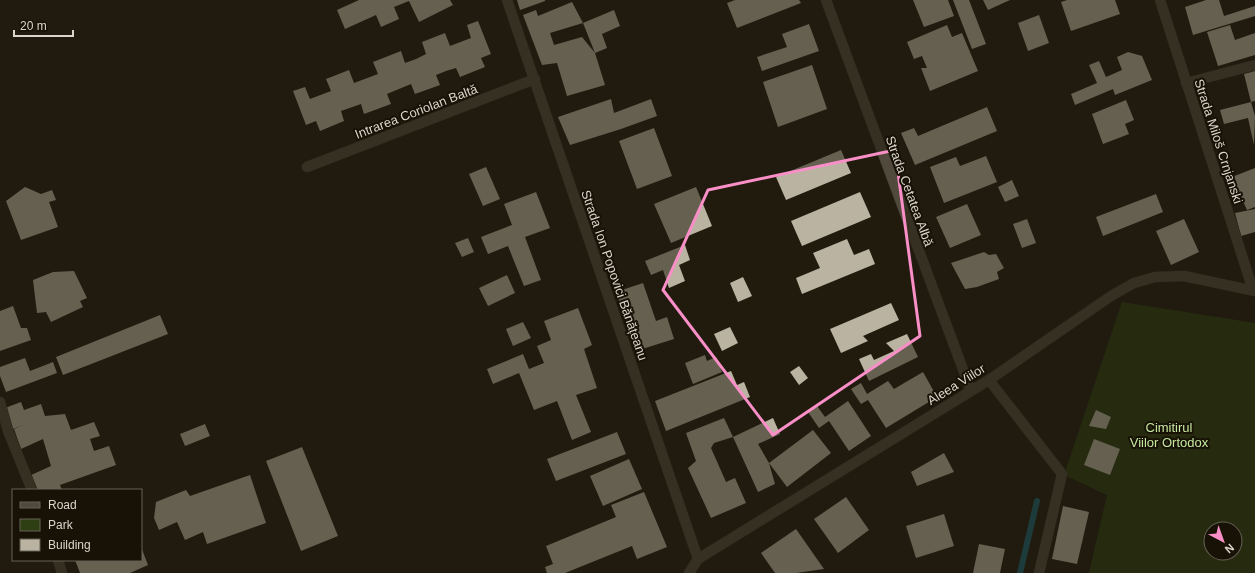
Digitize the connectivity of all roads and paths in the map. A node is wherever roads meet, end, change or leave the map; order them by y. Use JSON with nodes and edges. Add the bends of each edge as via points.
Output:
{"nodes":[{"id":1,"x":507,"y":0,"type":"edge"},
{"id":2,"x":1160,"y":0,"type":"edge"},
{"id":3,"x":828,"y":1,"type":"edge"},
{"id":4,"x":1255,"y":65,"type":"edge"},
{"id":5,"x":535,"y":79,"type":"junction"},
{"id":6,"x":1186,"y":83,"type":"junction"},
{"id":7,"x":307,"y":167,"type":"dead end"},
{"id":8,"x":1254,"y":290,"type":"edge"},
{"id":9,"x":989,"y":380,"type":"junction"},
{"id":10,"x":971,"y":391,"type":"junction"},
{"id":11,"x":0,"y":402,"type":"edge"},
{"id":12,"x":32,"y":489,"type":"edge"},
{"id":13,"x":698,"y":559,"type":"junction"},
{"id":14,"x":58,"y":561,"type":"edge"},
{"id":15,"x":62,"y":573,"type":"edge"},
{"id":16,"x":689,"y":573,"type":"edge"},
{"id":17,"x":1040,"y":573,"type":"edge"}],
"edges":[{"from":1,"to":5,"type":"street","name":"Strada Ion Popovici Bănățeanu"},
{"from":2,"to":6,"type":"street","name":"Strada Miloš Crnjanski"},
{"from":3,"to":10,"type":"street","name":"Strada Cetatea Albă"},
{"from":4,"to":6,"type":"street"},
{"from":5,"to":7,"type":"street","name":"Intrarea Coriolan Baltă"},
{"from":5,"to":13,"type":"street","name":"Strada Ion Popovici Bănățeanu"},
{"from":6,"to":8,"type":"street","name":"Strada Miloš Crnjanski"},
{"from":8,"to":9,"type":"street","name":"Aleea Viilor","via":[[1184,276],[1155,277],[1134,283]]},
{"from":9,"to":10,"type":"street","name":"Aleea Viilor"},
{"from":9,"to":17,"type":"street","via":[[1062,474]]},
{"from":10,"to":13,"type":"street","name":"Aleea Viilor"},
{"from":11,"to":12,"type":"street","via":[[8,431]]},
{"from":13,"to":16,"type":"street","name":"Aleea Viilor"},
{"from":14,"to":15,"type":"street"}]}
